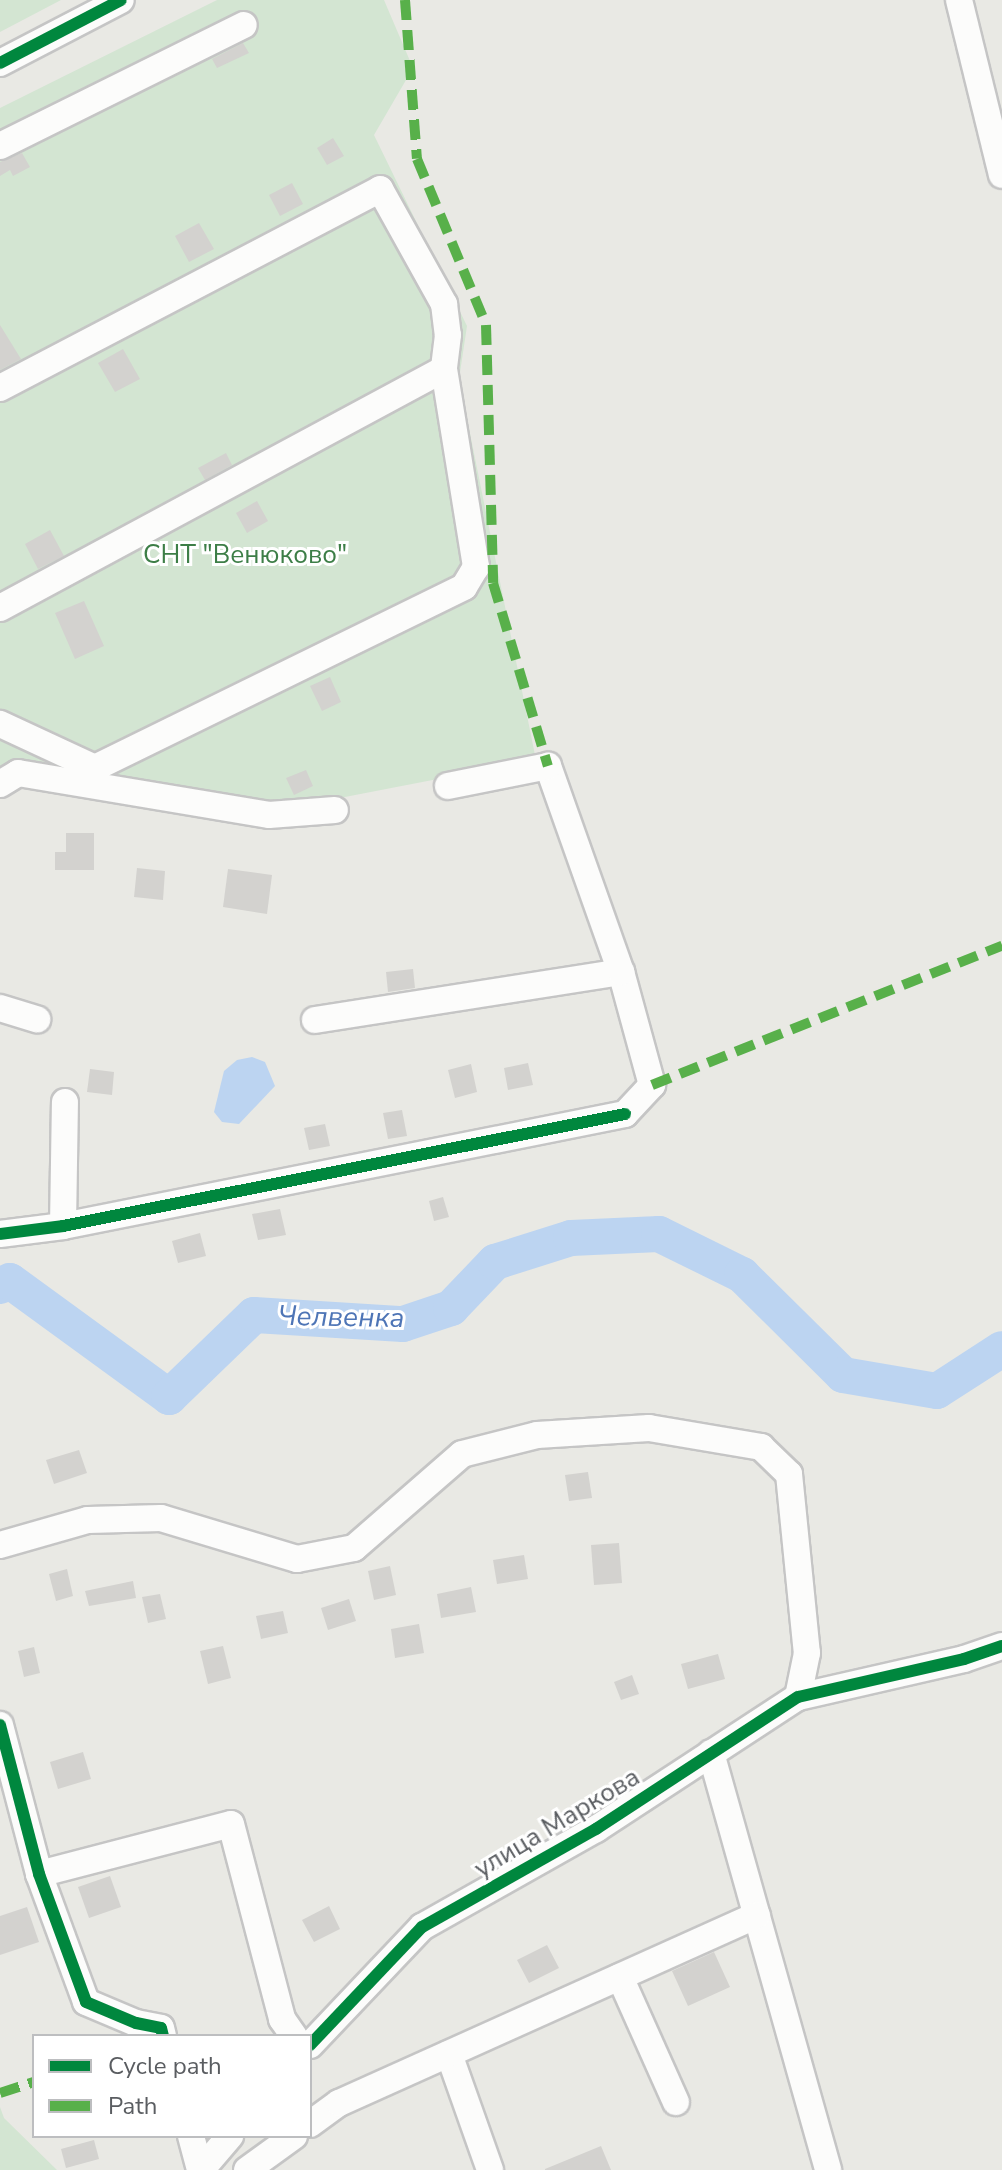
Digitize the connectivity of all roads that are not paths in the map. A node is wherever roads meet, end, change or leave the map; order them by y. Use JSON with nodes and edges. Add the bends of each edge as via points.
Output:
{"nodes":[{"id":1,"x":121,"y":0,"type":"edge"},
{"id":2,"x":959,"y":0,"type":"edge"},
{"id":3,"x":244,"y":25,"type":"dead end"},
{"id":4,"x":0,"y":63,"type":"edge"},
{"id":5,"x":0,"y":146,"type":"edge"},
{"id":6,"x":1002,"y":175,"type":"edge"},
{"id":7,"x":444,"y":369,"type":"junction"},
{"id":8,"x":0,"y":388,"type":"edge"},
{"id":9,"x":0,"y":608,"type":"edge"},
{"id":10,"x":0,"y":724,"type":"edge"},
{"id":11,"x":0,"y":784,"type":"edge"},
{"id":12,"x":448,"y":786,"type":"dead end"},
{"id":13,"x":335,"y":810,"type":"dead end"},
{"id":14,"x":621,"y":972,"type":"junction"},
{"id":15,"x":0,"y":1008,"type":"edge"},
{"id":16,"x":37,"y":1019,"type":"dead end"},
{"id":17,"x":315,"y":1020,"type":"dead end"},
{"id":18,"x":65,"y":1102,"type":"dead end"},
{"id":19,"x":63,"y":1226,"type":"junction"},
{"id":20,"x":0,"y":1234,"type":"edge"},
{"id":21,"x":0,"y":1545,"type":"edge"},
{"id":22,"x":1002,"y":1646,"type":"edge"},
{"id":23,"x":798,"y":1697,"type":"junction"},
{"id":24,"x":0,"y":1725,"type":"edge"},
{"id":25,"x":711,"y":1753,"type":"junction"},
{"id":26,"x":39,"y":1874,"type":"junction"},
{"id":27,"x":757,"y":1915,"type":"junction"},
{"id":28,"x":620,"y":1977,"type":"junction"},
{"id":29,"x":162,"y":2034,"type":"edge"},
{"id":30,"x":293,"y":2034,"type":"edge"},
{"id":31,"x":312,"y":2043,"type":"edge"},
{"id":32,"x":449,"y":2054,"type":"junction"},
{"id":33,"x":676,"y":2102,"type":"dead end"},
{"id":34,"x":312,"y":2123,"type":"edge"},
{"id":35,"x":192,"y":2138,"type":"edge"},
{"id":36,"x":228,"y":2138,"type":"edge"},
{"id":37,"x":291,"y":2138,"type":"edge"},
{"id":38,"x":200,"y":2170,"type":"edge"},
{"id":39,"x":247,"y":2170,"type":"edge"},
{"id":40,"x":490,"y":2170,"type":"edge"},
{"id":41,"x":828,"y":2170,"type":"edge"}],
"edges":[{"from":1,"to":4,"type":"street"},
{"from":2,"to":6,"type":"street"},
{"from":3,"to":5,"type":"street"},
{"from":7,"to":8,"type":"street","via":[[444,304],[380,189]]},
{"from":7,"to":9,"type":"street"},
{"from":7,"to":10,"type":"street","via":[[476,567],[464,587],[95,768]]},
{"from":11,"to":13,"type":"street","via":[[18,773],[269,815]]},
{"from":12,"to":14,"type":"street","via":[[548,766]]},
{"from":14,"to":17,"type":"street"},
{"from":14,"to":19,"type":"street","via":[[652,1085],[625,1114]]},
{"from":15,"to":16,"type":"street"},
{"from":18,"to":19,"type":"street"},
{"from":19,"to":20,"type":"street"},
{"from":21,"to":23,"type":"street","via":[[88,1520],[161,1518],[297,1559],[354,1548],[462,1454],[537,1435],[649,1428],[761,1447],[789,1474],[807,1653]]},
{"from":22,"to":23,"type":"street","name":"улица Маркова"},
{"from":23,"to":25,"type":"street","name":"улица Маркова"},
{"from":24,"to":26,"type":"street"},
{"from":25,"to":27,"type":"street"},
{"from":25,"to":31,"type":"street","name":"улица Маркова","via":[[596,1829],[422,1927]]},
{"from":26,"to":29,"type":"street","via":[[86,2002],[161,2028]]},
{"from":26,"to":30,"type":"street","via":[[231,1824],[282,2019]]},
{"from":27,"to":28,"type":"street"},
{"from":27,"to":41,"type":"street"},
{"from":28,"to":32,"type":"street"},
{"from":28,"to":33,"type":"street"},
{"from":32,"to":34,"type":"street","via":[[339,2103]]},
{"from":32,"to":40,"type":"street"},
{"from":35,"to":38,"type":"street"},
{"from":36,"to":38,"type":"street"},
{"from":37,"to":39,"type":"street"}]}
